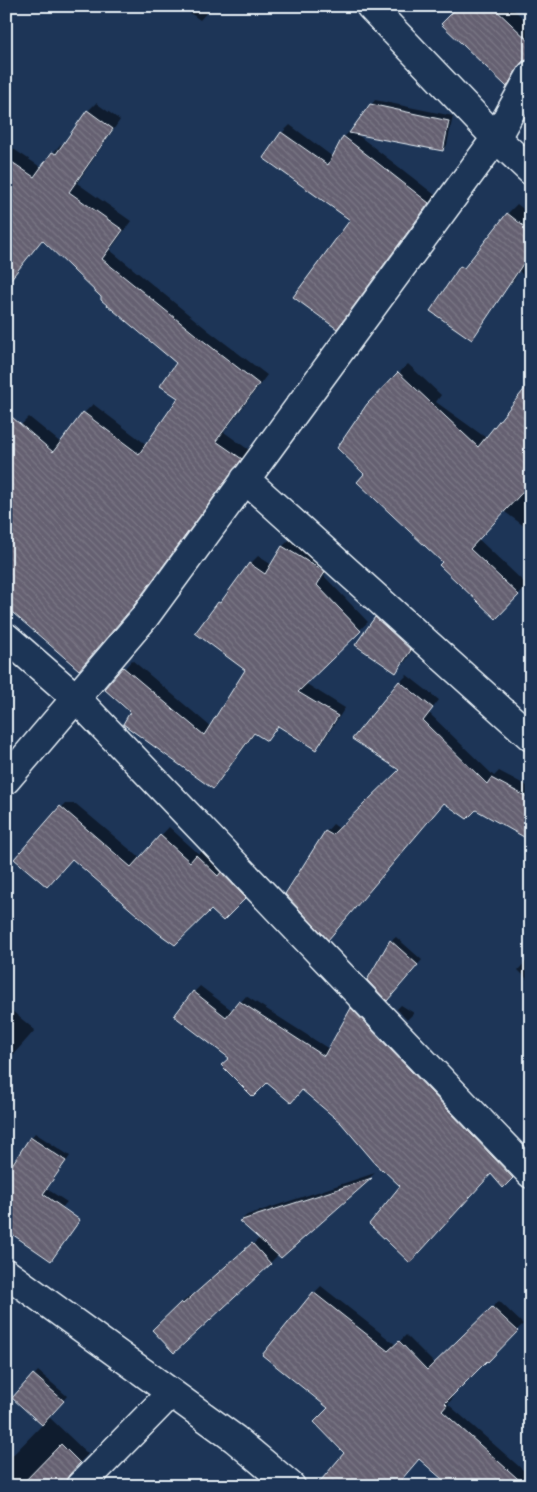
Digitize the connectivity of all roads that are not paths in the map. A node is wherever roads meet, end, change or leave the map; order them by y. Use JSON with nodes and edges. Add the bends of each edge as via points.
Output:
{"nodes":[{"id":1,"x":370,"y":6,"type":"edge"},
{"id":2,"x":531,"y":75,"type":"edge"},
{"id":3,"x":496,"y":138,"type":"junction"},
{"id":4,"x":531,"y":171,"type":"edge"},
{"id":5,"x":245,"y":479,"type":"junction"},
{"id":6,"x":6,"y":637,"type":"edge"},
{"id":7,"x":76,"y":698,"type":"junction"},
{"id":8,"x":531,"y":737,"type":"edge"},
{"id":9,"x":6,"y":780,"type":"edge"},
{"id":10,"x":531,"y":1174,"type":"edge"},
{"id":11,"x":6,"y":1273,"type":"edge"},
{"id":12,"x":171,"y":1393,"type":"junction"},
{"id":13,"x":80,"y":1486,"type":"edge"},
{"id":14,"x":291,"y":1486,"type":"edge"}],
"edges":[{"from":1,"to":3,"type":"street"},
{"from":2,"to":3,"type":"street"},
{"from":3,"to":4,"type":"street"},
{"from":3,"to":5,"type":"street"},
{"from":5,"to":7,"type":"street","via":[[144,618]]},
{"from":5,"to":8,"type":"street"},
{"from":6,"to":7,"type":"street"},
{"from":7,"to":9,"type":"street"},
{"from":7,"to":10,"type":"street"},
{"from":11,"to":12,"type":"street"},
{"from":12,"to":13,"type":"street"},
{"from":12,"to":14,"type":"street","via":[[235,1439]]}]}
